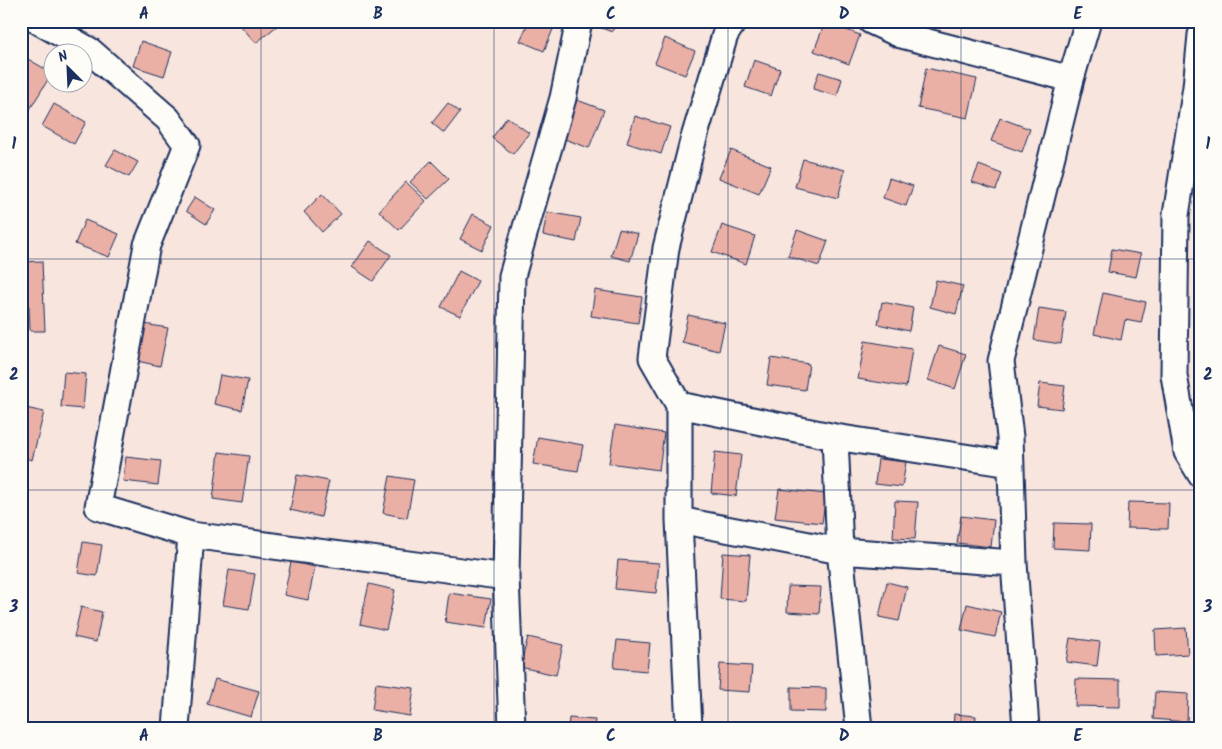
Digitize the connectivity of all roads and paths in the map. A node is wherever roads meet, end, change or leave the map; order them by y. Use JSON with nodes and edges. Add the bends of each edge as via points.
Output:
{"nodes":[{"id":1,"x":38,"y":21,"type":"edge"},
{"id":2,"x":579,"y":21,"type":"edge"},
{"id":3,"x":734,"y":21,"type":"edge"},
{"id":4,"x":871,"y":21,"type":"edge"},
{"id":5,"x":1088,"y":21,"type":"edge"},
{"id":6,"x":1201,"y":35,"type":"edge"},
{"id":7,"x":1071,"y":79,"type":"junction"},
{"id":8,"x":679,"y":405,"type":"junction"},
{"id":9,"x":835,"y":437,"type":"junction"},
{"id":10,"x":1010,"y":464,"type":"junction"},
{"id":11,"x":1201,"y":475,"type":"edge"},
{"id":12,"x":679,"y":520,"type":"junction"},
{"id":13,"x":191,"y":535,"type":"junction"},
{"id":14,"x":840,"y":551,"type":"junction"},
{"id":15,"x":1014,"y":563,"type":"junction"},
{"id":16,"x":506,"y":577,"type":"junction"},
{"id":17,"x":176,"y":728,"type":"edge"},
{"id":18,"x":512,"y":728,"type":"edge"},
{"id":19,"x":689,"y":728,"type":"edge"},
{"id":20,"x":859,"y":728,"type":"edge"},
{"id":21,"x":1026,"y":728,"type":"edge"}],
"edges":[{"from":1,"to":13,"type":"street","via":[[89,50],[168,119],[187,145],[147,245],[98,507]]},
{"from":2,"to":16,"type":"street","via":[[563,98],[512,276]]},
{"from":3,"to":8,"type":"street","via":[[725,35],[693,141],[666,248],[652,358]]},
{"from":4,"to":7,"type":"street","via":[[901,35]]},
{"from":5,"to":7,"type":"street"},
{"from":6,"to":11,"type":"street","via":[[1176,214],[1174,375],[1187,452]]},
{"from":7,"to":10,"type":"street","via":[[1002,361]]},
{"from":8,"to":9,"type":"street"},
{"from":8,"to":12,"type":"street"},
{"from":9,"to":10,"type":"street"},
{"from":9,"to":14,"type":"street"},
{"from":10,"to":15,"type":"street"},
{"from":12,"to":14,"type":"street"},
{"from":12,"to":19,"type":"street"},
{"from":13,"to":16,"type":"street"},
{"from":13,"to":17,"type":"street"},
{"from":14,"to":15,"type":"street"},
{"from":14,"to":20,"type":"street"},
{"from":15,"to":21,"type":"street"},
{"from":16,"to":18,"type":"street"}]}
